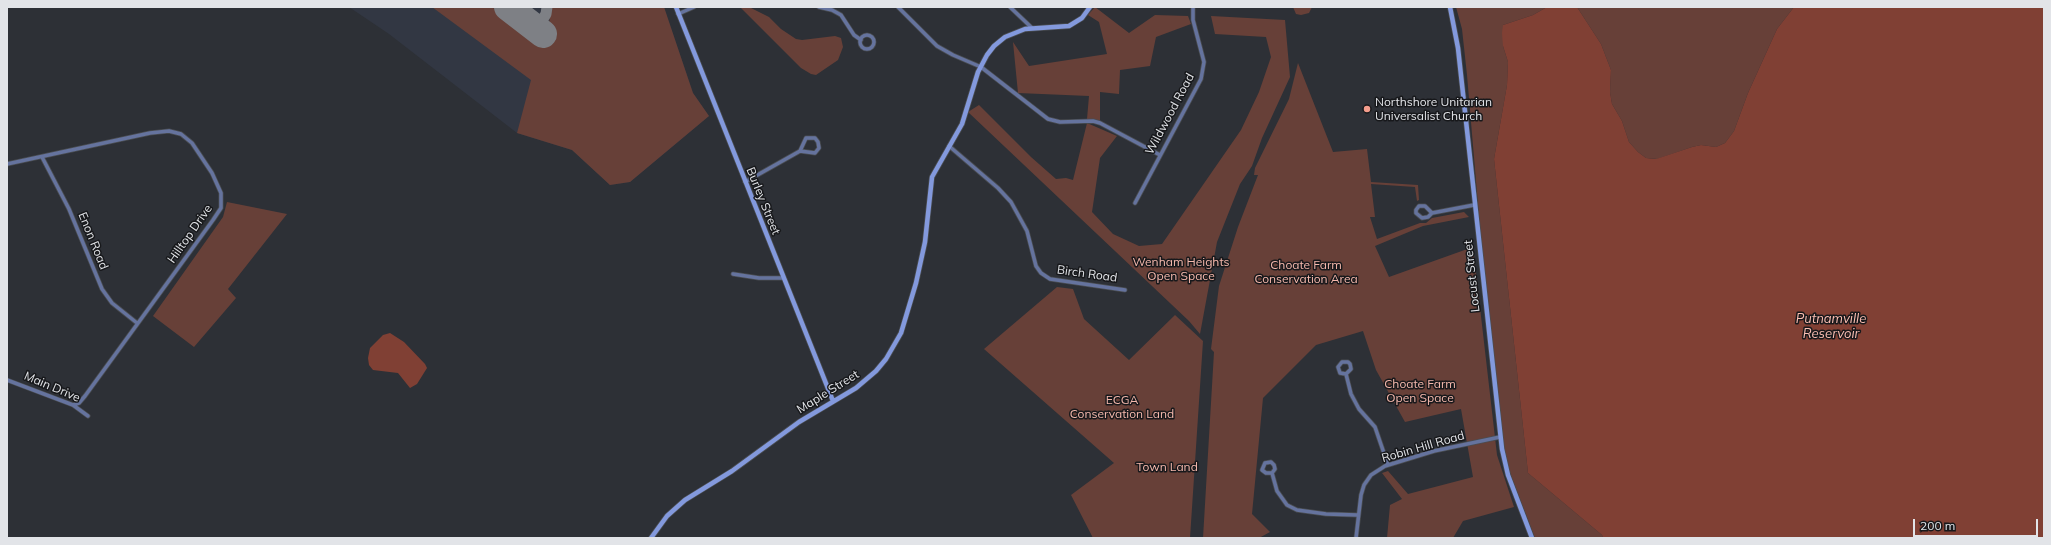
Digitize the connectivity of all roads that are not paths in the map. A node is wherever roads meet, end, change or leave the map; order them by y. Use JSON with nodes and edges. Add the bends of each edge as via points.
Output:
{"nodes":[{"id":1,"x":676,"y":7,"type":"edge"},
{"id":2,"x":694,"y":7,"type":"edge"},
{"id":3,"x":819,"y":7,"type":"edge"},
{"id":4,"x":898,"y":7,"type":"edge"},
{"id":5,"x":1010,"y":7,"type":"edge"},
{"id":6,"x":1090,"y":7,"type":"edge"},
{"id":7,"x":1193,"y":7,"type":"edge"},
{"id":8,"x":1450,"y":7,"type":"edge"},
{"id":9,"x":678,"y":14,"type":"junction"},
{"id":10,"x":1032,"y":28,"type":"junction"},
{"id":11,"x":861,"y":40,"type":"junction"},
{"id":12,"x":981,"y":67,"type":"junction"},
{"id":13,"x":949,"y":146,"type":"junction"},
{"id":14,"x":800,"y":152,"type":"junction"},
{"id":15,"x":1160,"y":155,"type":"junction"},
{"id":16,"x":42,"y":157,"type":"junction"},
{"id":17,"x":7,"y":164,"type":"edge"},
{"id":18,"x":745,"y":182,"type":"junction"},
{"id":19,"x":1135,"y":203,"type":"dead end"},
{"id":20,"x":1474,"y":205,"type":"junction"},
{"id":21,"x":1432,"y":214,"type":"dead end"},
{"id":22,"x":733,"y":274,"type":"dead end"},
{"id":23,"x":783,"y":278,"type":"junction"},
{"id":24,"x":1126,"y":290,"type":"dead end"},
{"id":25,"x":137,"y":323,"type":"junction"},
{"id":26,"x":1346,"y":374,"type":"dead end"},
{"id":27,"x":7,"y":380,"type":"edge"},
{"id":28,"x":834,"y":402,"type":"junction"},
{"id":29,"x":73,"y":405,"type":"junction"},
{"id":30,"x":88,"y":416,"type":"dead end"},
{"id":31,"x":1500,"y":437,"type":"junction"},
{"id":32,"x":1388,"y":465,"type":"junction"},
{"id":33,"x":1272,"y":473,"type":"dead end"},
{"id":34,"x":1358,"y":515,"type":"junction"},
{"id":35,"x":651,"y":538,"type":"edge"},
{"id":36,"x":1356,"y":538,"type":"edge"},
{"id":37,"x":1532,"y":538,"type":"edge"}],
"edges":[{"from":1,"to":9,"type":"main road","name":"Burley Street"},
{"from":2,"to":9,"type":"street"},
{"from":3,"to":11,"type":"street","via":[[841,15],[854,35]]},
{"from":4,"to":12,"type":"street","via":[[937,46]]},
{"from":5,"to":10,"type":"street"},
{"from":6,"to":10,"type":"main road","name":"Maple Street","via":[[1082,18],[1069,26]]},
{"from":7,"to":15,"type":"street","name":"Wildwood Road","via":[[1193,20],[1203,56],[1203,70],[1197,88]]},
{"from":8,"to":20,"type":"main road","name":"Locust Street","via":[[1457,42]]},
{"from":9,"to":18,"type":"main road","name":"Burley Street"},
{"from":10,"to":12,"type":"main road","name":"Maple Street","via":[[998,41]]},
{"from":11,"to":11,"type":"street","via":[[861,46],[866,49],[870,49],[874,44],[870,36],[864,36]]},
{"from":12,"to":13,"type":"main road","name":"Maple Street","via":[[965,117]]},
{"from":12,"to":15,"type":"street","via":[[1048,119],[1060,122],[1100,123]]},
{"from":13,"to":24,"type":"street","name":"Birch Road","via":[[1011,202],[1027,231],[1036,266],[1041,273],[1050,279]]},
{"from":13,"to":28,"type":"main road","name":"Maple Street","via":[[932,177],[923,250],[914,290],[898,340],[876,371]]},
{"from":14,"to":14,"type":"street","via":[[806,138],[815,138],[818,142],[819,148],[815,153]]},
{"from":14,"to":18,"type":"street"},
{"from":15,"to":19,"type":"street","name":"Wildwood Road"},
{"from":16,"to":17,"type":"street","name":"Hilltop Drive"},
{"from":16,"to":25,"type":"street","name":"Enon Road","via":[[69,209],[102,289],[112,303]]},
{"from":16,"to":25,"type":"street","name":"Hilltop Drive","via":[[169,131],[181,134],[192,143],[212,173],[221,193],[222,201],[218,213]]},
{"from":18,"to":23,"type":"main road","name":"Burley Street"},
{"from":20,"to":21,"type":"street"},
{"from":20,"to":31,"type":"main road","name":"Locust Street"},
{"from":22,"to":23,"type":"street"},
{"from":23,"to":28,"type":"main road","name":"Burley Street"},
{"from":25,"to":29,"type":"street","name":"Hilltop Drive","via":[[81,401]]},
{"from":26,"to":32,"type":"street","via":[[1354,402],[1375,427]]},
{"from":27,"to":29,"type":"street","name":"Main Drive"},
{"from":28,"to":35,"type":"main road","name":"Maple Street","via":[[799,422],[732,471],[689,496],[667,516]]},
{"from":29,"to":30,"type":"street","name":"Main Drive"},
{"from":31,"to":32,"type":"street","name":"Robin Hill Road"},
{"from":31,"to":37,"type":"main road","name":"Locust Street","via":[[1508,475]]},
{"from":32,"to":34,"type":"street","name":"Robin Hill Road","via":[[1371,475],[1364,485]]},
{"from":33,"to":34,"type":"street","via":[[1281,498],[1297,510]]},
{"from":34,"to":36,"type":"street","name":"Robin Hill Road"}]}
